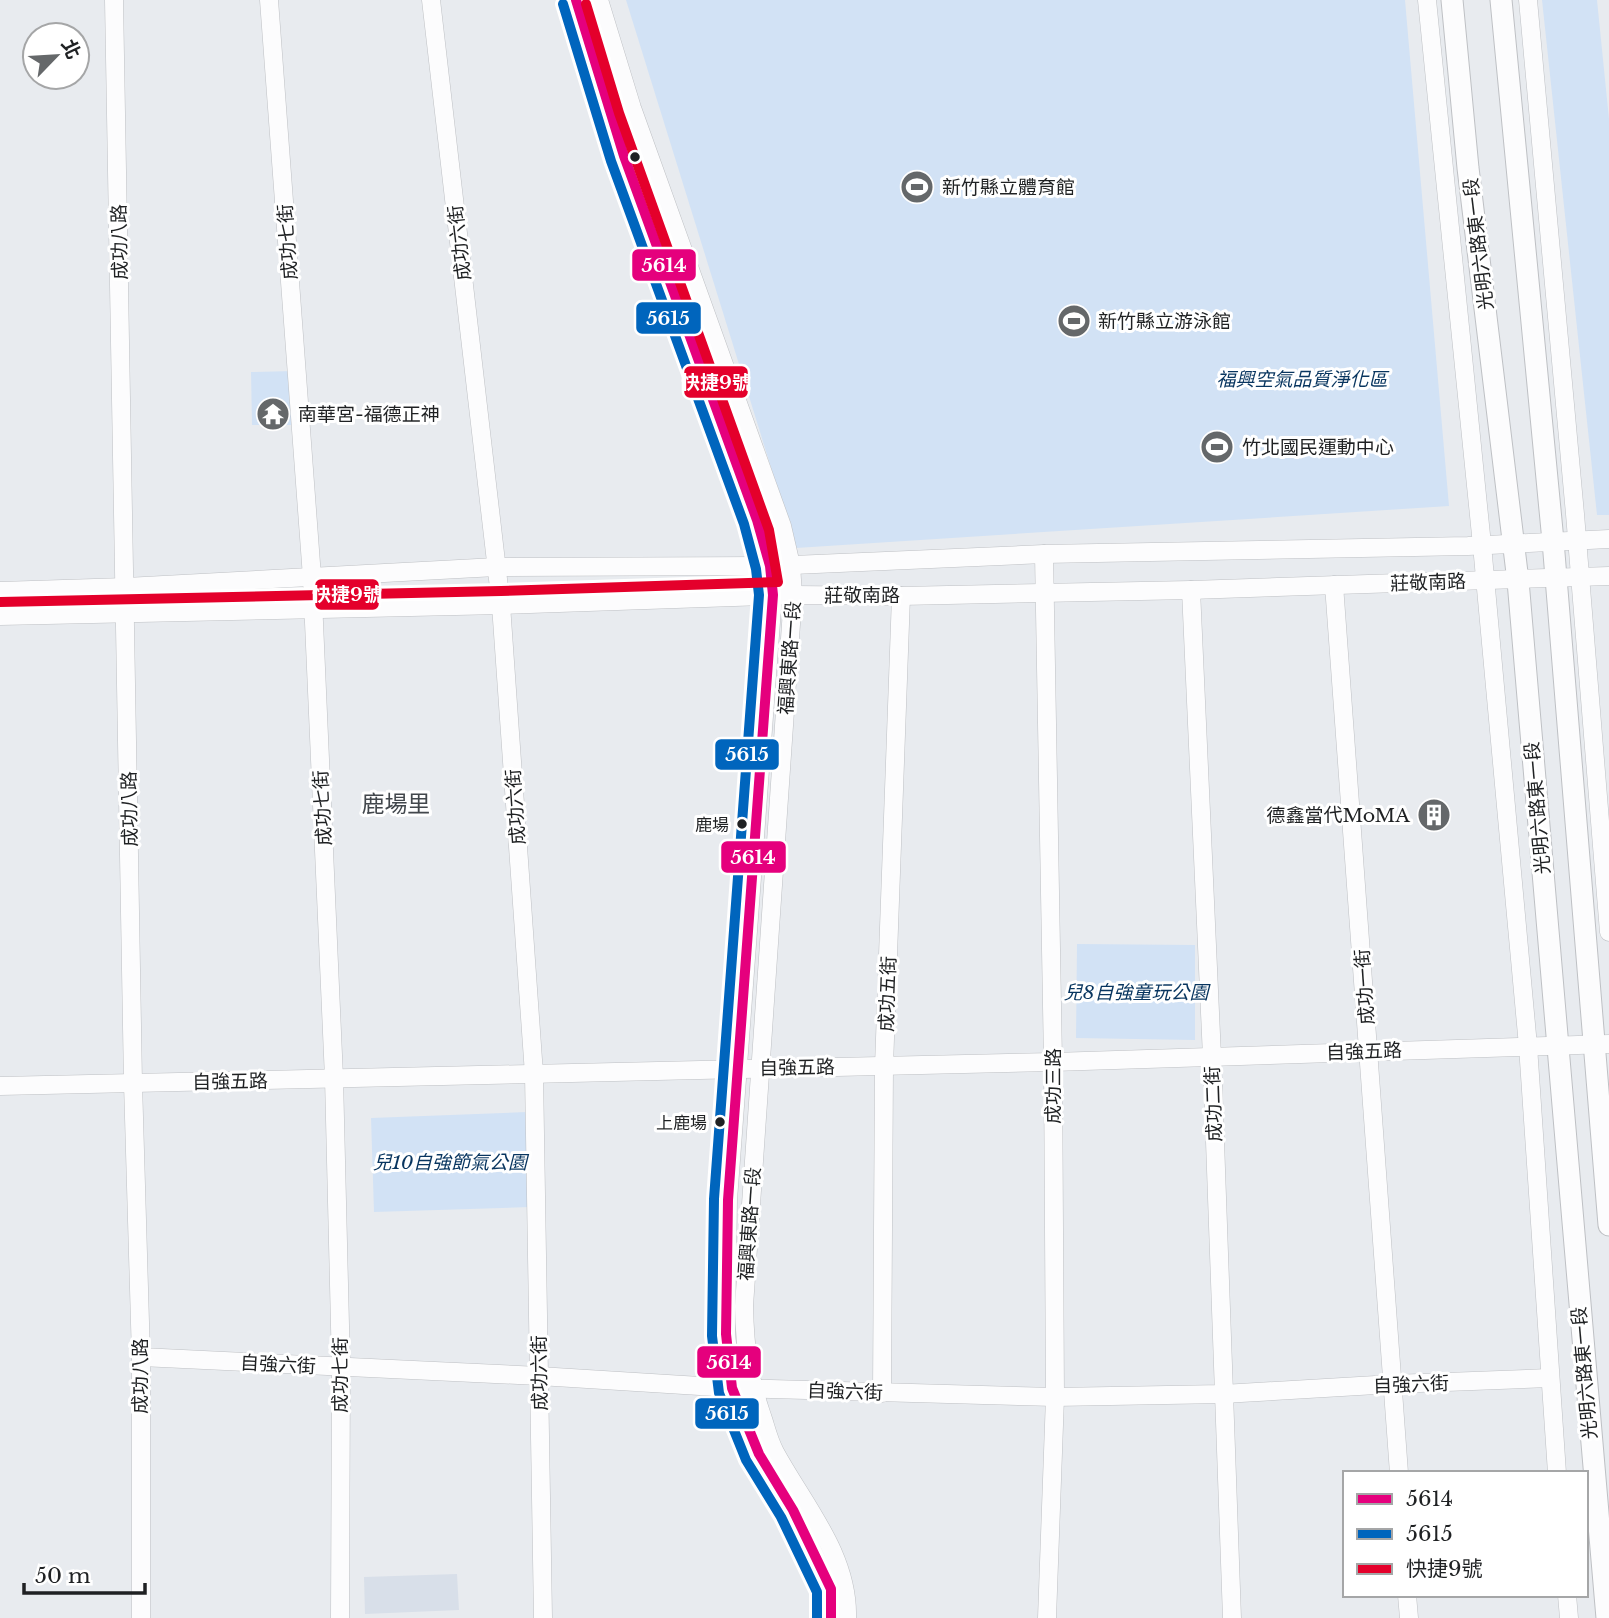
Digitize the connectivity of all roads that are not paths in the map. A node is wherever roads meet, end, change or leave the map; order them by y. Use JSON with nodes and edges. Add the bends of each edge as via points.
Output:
{"nodes":[{"id":1,"x":114,"y":0,"type":"edge"},
{"id":2,"x":270,"y":0,"type":"edge"},
{"id":3,"x":431,"y":0,"type":"edge"},
{"id":4,"x":576,"y":0,"type":"edge"},
{"id":5,"x":599,"y":0,"type":"edge"},
{"id":6,"x":1427,"y":0,"type":"edge"},
{"id":7,"x":1452,"y":0,"type":"edge"},
{"id":8,"x":1501,"y":0,"type":"edge"},
{"id":9,"x":1528,"y":0,"type":"edge"},
{"id":10,"x":1609,"y":539,"type":"edge"},
{"id":11,"x":1553,"y":541,"type":"junction"},
{"id":12,"x":1577,"y":541,"type":"junction"},
{"id":13,"x":1514,"y":544,"type":"junction"},
{"id":14,"x":1482,"y":545,"type":"junction"},
{"id":15,"x":1044,"y":554,"type":"junction"},
{"id":16,"x":791,"y":565,"type":"junction"},
{"id":17,"x":770,"y":566,"type":"junction"},
{"id":18,"x":496,"y":567,"type":"junction"},
{"id":19,"x":1609,"y":576,"type":"edge"},
{"id":20,"x":312,"y":577,"type":"junction"},
{"id":21,"x":1581,"y":577,"type":"junction"},
{"id":22,"x":1555,"y":579,"type":"junction"},
{"id":23,"x":1485,"y":581,"type":"junction"},
{"id":24,"x":1518,"y":581,"type":"junction"},
{"id":25,"x":1334,"y":584,"type":"junction"},
{"id":26,"x":126,"y":587,"type":"junction"},
{"id":27,"x":1191,"y":590,"type":"junction"},
{"id":28,"x":0,"y":591,"type":"edge"},
{"id":29,"x":1046,"y":594,"type":"junction"},
{"id":30,"x":793,"y":595,"type":"junction"},
{"id":31,"x":772,"y":596,"type":"junction"},
{"id":32,"x":901,"y":596,"type":"junction"},
{"id":33,"x":501,"y":604,"type":"junction"},
{"id":34,"x":313,"y":609,"type":"junction"},
{"id":35,"x":126,"y":613,"type":"junction"},
{"id":36,"x":0,"y":615,"type":"edge"},
{"id":37,"x":1606,"y":866,"type":"edge"},
{"id":38,"x":1609,"y":932,"type":"edge"},
{"id":39,"x":1556,"y":1044,"type":"junction"},
{"id":40,"x":1602,"y":1044,"type":"edge"},
{"id":41,"x":1528,"y":1046,"type":"junction"},
{"id":42,"x":1369,"y":1050,"type":"junction"},
{"id":43,"x":1212,"y":1057,"type":"junction"},
{"id":44,"x":1053,"y":1062,"type":"junction"},
{"id":45,"x":884,"y":1066,"type":"junction"},
{"id":46,"x":760,"y":1068,"type":"junction"},
{"id":47,"x":738,"y":1069,"type":"junction"},
{"id":48,"x":534,"y":1074,"type":"junction"},
{"id":49,"x":334,"y":1078,"type":"junction"},
{"id":50,"x":133,"y":1083,"type":"junction"},
{"id":51,"x":0,"y":1086,"type":"edge"},
{"id":52,"x":1609,"y":1225,"type":"edge"},
{"id":53,"x":141,"y":1357,"type":"junction"},
{"id":54,"x":341,"y":1367,"type":"junction"},
{"id":55,"x":539,"y":1376,"type":"junction"},
{"id":56,"x":1549,"y":1378,"type":"junction"},
{"id":57,"x":1394,"y":1384,"type":"junction"},
{"id":58,"x":732,"y":1388,"type":"junction"},
{"id":59,"x":752,"y":1388,"type":"junction"},
{"id":60,"x":882,"y":1393,"type":"junction"},
{"id":61,"x":1223,"y":1394,"type":"junction"},
{"id":62,"x":1055,"y":1397,"type":"junction"},
{"id":63,"x":1399,"y":1471,"type":"edge"},
{"id":64,"x":1557,"y":1471,"type":"edge"},
{"id":65,"x":1407,"y":1597,"type":"edge"},
{"id":66,"x":1567,"y":1597,"type":"edge"},
{"id":67,"x":142,"y":1618,"type":"edge"},
{"id":68,"x":340,"y":1618,"type":"edge"},
{"id":69,"x":543,"y":1618,"type":"edge"},
{"id":70,"x":831,"y":1618,"type":"edge"},
{"id":71,"x":847,"y":1618,"type":"edge"},
{"id":72,"x":1047,"y":1618,"type":"edge"},
{"id":73,"x":1232,"y":1618,"type":"edge"},
{"id":74,"x":1409,"y":1618,"type":"edge"},
{"id":75,"x":1569,"y":1618,"type":"edge"},
{"id":76,"x":1607,"y":1618,"type":"edge"}],
"edges":[{"from":1,"to":26,"type":"street","name":"成功八路"},
{"from":2,"to":20,"type":"street","name":"成功七街"},
{"from":3,"to":18,"type":"street","name":"成功六街"},
{"from":4,"to":17,"type":"street","name":"福興東路一段","via":[[624,156]]},
{"from":5,"to":16,"type":"street","name":"福興東路一段","via":[[632,108],[782,526]]},
{"from":6,"to":14,"type":"street","name":"光明六路東一段"},
{"from":7,"to":13,"type":"main road","name":"光明六路東一段"},
{"from":8,"to":11,"type":"main road","name":"光明六路東一段"},
{"from":9,"to":12,"type":"street"},
{"from":10,"to":12,"type":"street","name":"莊敬南路"},
{"from":11,"to":12,"type":"street","name":"莊敬南路"},
{"from":11,"to":13,"type":"street","name":"莊敬南路"},
{"from":11,"to":22,"type":"main road","name":"光明六路東一段"},
{"from":12,"to":21,"type":"street"},
{"from":13,"to":14,"type":"street","name":"莊敬南路"},
{"from":13,"to":24,"type":"main road","name":"光明六路東一段"},
{"from":14,"to":15,"type":"street","name":"莊敬南路"},
{"from":14,"to":23,"type":"street","name":"光明六路東一段"},
{"from":15,"to":16,"type":"street","name":"莊敬南路"},
{"from":15,"to":29,"type":"street","name":"成功三路"},
{"from":16,"to":17,"type":"street","name":"莊敬南路"},
{"from":16,"to":30,"type":"street","name":"福興東路一段"},
{"from":17,"to":18,"type":"street","name":"莊敬南路"},
{"from":17,"to":31,"type":"street","name":"福興東路一段"},
{"from":18,"to":20,"type":"street","name":"莊敬南路"},
{"from":18,"to":33,"type":"street","name":"成功六街"},
{"from":19,"to":21,"type":"street","name":"莊敬南路"},
{"from":20,"to":26,"type":"street","name":"莊敬南路"},
{"from":20,"to":34,"type":"street","name":"成功七街"},
{"from":21,"to":22,"type":"street","name":"莊敬南路"},
{"from":21,"to":37,"type":"street"},
{"from":22,"to":24,"type":"street","name":"莊敬南路"},
{"from":22,"to":40,"type":"main road","name":"光明六路東一段"},
{"from":23,"to":24,"type":"street","name":"莊敬南路"},
{"from":23,"to":25,"type":"street","name":"莊敬南路"},
{"from":23,"to":41,"type":"street","name":"光明六路東一段"},
{"from":24,"to":39,"type":"main road","name":"光明六路東一段"},
{"from":25,"to":27,"type":"street","name":"莊敬南路"},
{"from":25,"to":42,"type":"street","name":"成功一街"},
{"from":26,"to":28,"type":"street","name":"莊敬南路"},
{"from":26,"to":35,"type":"street","name":"成功八路"},
{"from":27,"to":29,"type":"street","name":"莊敬南路"},
{"from":27,"to":43,"type":"street","name":"成功二街"},
{"from":29,"to":32,"type":"street","name":"莊敬南路"},
{"from":29,"to":44,"type":"street","name":"成功三路"},
{"from":30,"to":31,"type":"street","name":"莊敬南路"},
{"from":30,"to":32,"type":"street","name":"莊敬南路"},
{"from":30,"to":46,"type":"street","name":"福興東路一段"},
{"from":31,"to":33,"type":"street","name":"莊敬南路"},
{"from":31,"to":47,"type":"street","name":"福興東路一段"},
{"from":32,"to":45,"type":"street","name":"成功五街"},
{"from":33,"to":34,"type":"street","name":"莊敬南路"},
{"from":33,"to":48,"type":"street","name":"成功六街"},
{"from":34,"to":35,"type":"street","name":"莊敬南路"},
{"from":34,"to":49,"type":"street","name":"成功七街"},
{"from":35,"to":36,"type":"street","name":"莊敬南路"},
{"from":35,"to":50,"type":"street","name":"成功八路"},
{"from":37,"to":38,"type":"street"},
{"from":39,"to":40,"type":"street","name":"自強五路"},
{"from":39,"to":41,"type":"street","name":"自強五路"},
{"from":39,"to":76,"type":"main road","name":"光明六路東一段"},
{"from":40,"to":52,"type":"main road","name":"光明六路東一段"},
{"from":41,"to":42,"type":"street","name":"自強五路"},
{"from":41,"to":56,"type":"street","name":"光明六路東一段"},
{"from":42,"to":43,"type":"street","name":"自強五路"},
{"from":42,"to":57,"type":"street","name":"成功一街"},
{"from":43,"to":44,"type":"street","name":"自強五路"},
{"from":43,"to":61,"type":"street","name":"成功二街"},
{"from":44,"to":45,"type":"street","name":"自強五路"},
{"from":44,"to":62,"type":"street","name":"成功三路"},
{"from":45,"to":46,"type":"street","name":"自強五路"},
{"from":45,"to":60,"type":"street","name":"成功五街"},
{"from":46,"to":47,"type":"street","name":"自強五路"},
{"from":46,"to":59,"type":"street","name":"福興東路一段","via":[[744,1306]]},
{"from":47,"to":48,"type":"street","name":"自強五路"},
{"from":47,"to":58,"type":"street","name":"福興東路一段","via":[[728,1200],[726,1334]]},
{"from":48,"to":49,"type":"street","name":"自強五路"},
{"from":48,"to":55,"type":"street","name":"成功六街"},
{"from":49,"to":50,"type":"street","name":"自強五路"},
{"from":49,"to":54,"type":"street","name":"成功七街"},
{"from":50,"to":51,"type":"street","name":"自強五路"},
{"from":50,"to":53,"type":"street","name":"成功八路"},
{"from":53,"to":54,"type":"street","name":"自強六街"},
{"from":53,"to":67,"type":"street","name":"成功八路"},
{"from":54,"to":55,"type":"street","name":"自強六街"},
{"from":54,"to":68,"type":"street","name":"成功七街"},
{"from":55,"to":58,"type":"street","name":"自強六街"},
{"from":55,"to":69,"type":"street","name":"成功六街"},
{"from":56,"to":57,"type":"street","name":"自強六街"},
{"from":56,"to":64,"type":"street","name":"光明六路東一段"},
{"from":57,"to":61,"type":"street","name":"自強六街"},
{"from":57,"to":63,"type":"street","name":"成功一街"},
{"from":58,"to":59,"type":"street","name":"自強六街"},
{"from":58,"to":70,"type":"street","name":"福興東路一段","via":[[759,1454],[831,1588]]},
{"from":59,"to":60,"type":"street","name":"自強六街"},
{"from":59,"to":71,"type":"street","name":"福興東路一段","via":[[774,1450],[839,1567]]},
{"from":60,"to":62,"type":"street","name":"自強六街"},
{"from":61,"to":62,"type":"street","name":"自強六街"},
{"from":61,"to":73,"type":"street","name":"成功二街"},
{"from":62,"to":72,"type":"street","name":"成功三路"},
{"from":65,"to":74,"type":"street"},
{"from":66,"to":75,"type":"street"}]}
